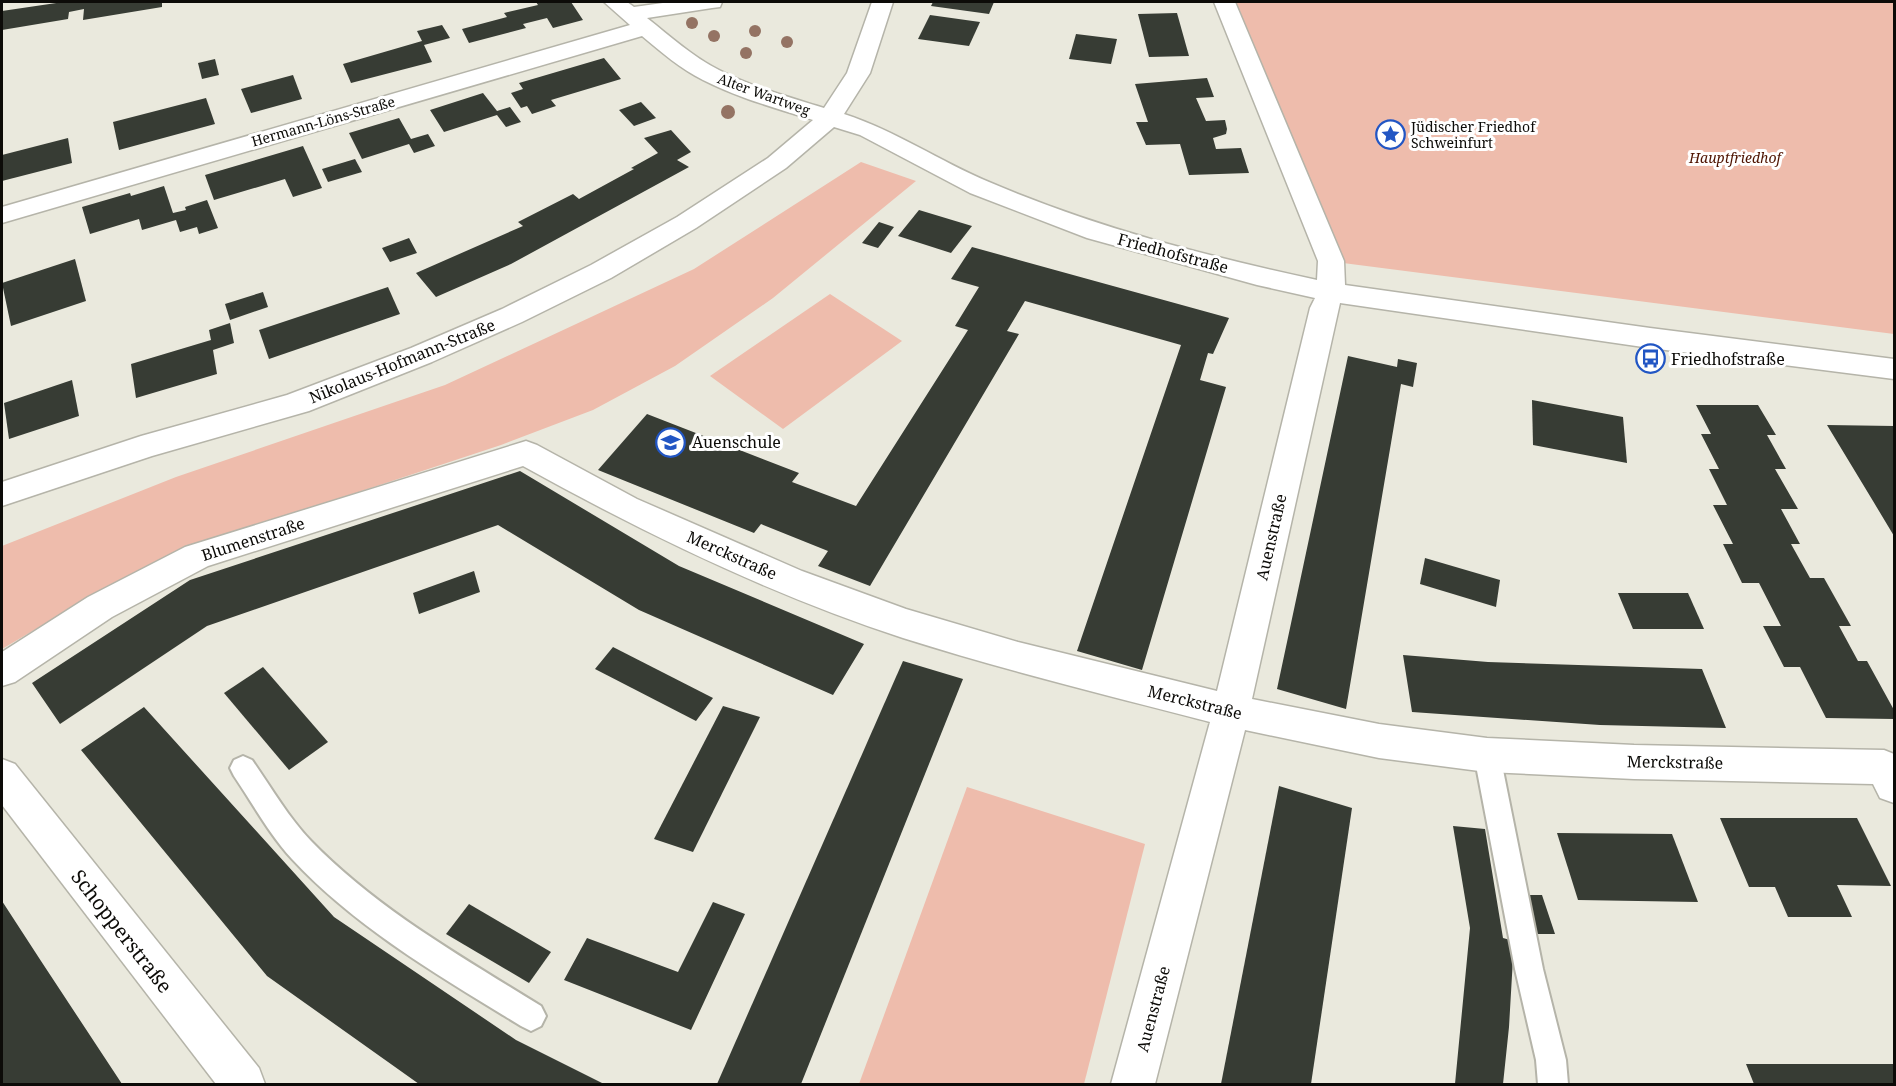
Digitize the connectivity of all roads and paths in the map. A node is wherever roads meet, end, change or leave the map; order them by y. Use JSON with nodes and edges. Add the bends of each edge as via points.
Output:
{"nodes":[{"id":1,"x":712,"y":2,"type":"edge"},
{"id":2,"x":883,"y":2,"type":"edge"},
{"id":3,"x":1225,"y":2,"type":"edge"},
{"id":4,"x":629,"y":15,"type":"edge"},
{"id":5,"x":829,"y":117,"type":"junction"},
{"id":6,"x":2,"y":215,"type":"edge"},
{"id":7,"x":1331,"y":292,"type":"junction"},
{"id":8,"x":1894,"y":369,"type":"edge"},
{"id":9,"x":526,"y":453,"type":"joint"},
{"id":10,"x":2,"y":494,"type":"edge"},
{"id":11,"x":2,"y":671,"type":"edge"},
{"id":12,"x":1231,"y":711,"type":"junction"},
{"id":13,"x":1487,"y":755,"type":"junction"},
{"id":14,"x":243,"y":768,"type":"dead end"},
{"id":15,"x":2,"y":776,"type":"edge"},
{"id":16,"x":1894,"y":786,"type":"edge"},
{"id":17,"x":531,"y":1016,"type":"dead end"},
{"id":18,"x":243,"y":1084,"type":"edge"},
{"id":19,"x":1133,"y":1084,"type":"edge"},
{"id":20,"x":1553,"y":1084,"type":"edge"}],
"edges":[{"from":1,"to":4,"type":"street","name":"Hermann-Löns-Straße"},
{"from":2,"to":5,"type":"street","name":"Nikolaus-Hofmann-Straße","via":[[856,79]]},
{"from":3,"to":7,"type":"street","name":"Auenstraße","via":[[1331,261]]},
{"from":4,"to":5,"type":"street","name":"Alter Wartweg","via":[[709,74],[744,90]]},
{"from":4,"to":6,"type":"street","name":"Hermann-Löns-Straße"},
{"from":5,"to":7,"type":"street","name":"Friedhofstraße","via":[[869,130],[979,187],[1096,232]]},
{"from":5,"to":10,"type":"street","name":"Nikolaus-Hofmann-Straße","via":[[793,149],[700,214],[561,292],[445,347],[299,403],[161,442]]},
{"from":7,"to":8,"type":"street","name":"Friedhofstraße"},
{"from":7,"to":12,"type":"street","name":"Auenstraße","via":[[1324,308]]},
{"from":9,"to":11,"type":"street","name":"Blumenstraße","via":[[197,556],[100,607]]},
{"from":9,"to":12,"type":"street","name":"Merckstraße","via":[[626,508],[790,581],[903,623],[1018,657]]},
{"from":12,"to":13,"type":"street","name":"Merckstraße","via":[[1379,741]]},
{"from":12,"to":19,"type":"street","name":"Auenstraße"},
{"from":13,"to":16,"type":"street","name":"Merckstraße","via":[[1884,767]]},
{"from":13,"to":20,"type":"lane"},
{"from":14,"to":17,"type":"lane","via":[[301,848],[356,899],[423,949]]},
{"from":15,"to":18,"type":"street","name":"Schopperstraße"}]}
